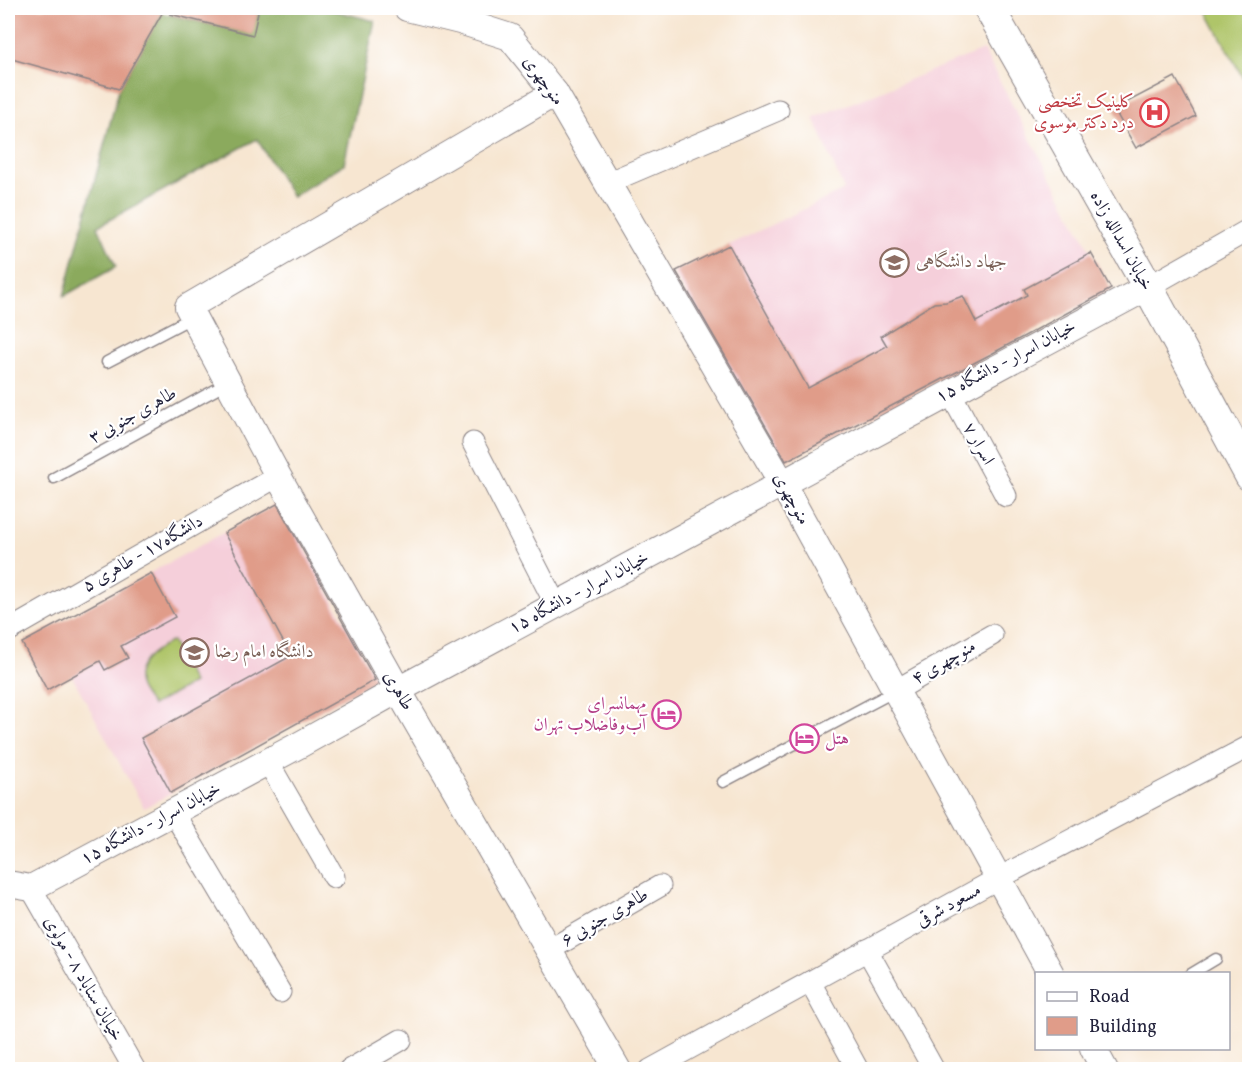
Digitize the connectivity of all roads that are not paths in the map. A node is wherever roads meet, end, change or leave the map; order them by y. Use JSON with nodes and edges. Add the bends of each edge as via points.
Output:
{"nodes":[{"id":1,"x":407,"y":8,"type":"edge"},
{"id":2,"x":989,"y":8,"type":"edge"},
{"id":3,"x":555,"y":93,"type":"junction"},
{"id":4,"x":778,"y":110,"type":"dead end"},
{"id":5,"x":607,"y":183,"type":"junction"},
{"id":6,"x":1250,"y":230,"type":"edge"},
{"id":7,"x":1148,"y":287,"type":"junction"},
{"id":8,"x":190,"y":312,"type":"junction"},
{"id":9,"x":107,"y":362,"type":"dead end"},
{"id":10,"x":228,"y":383,"type":"junction"},
{"id":11,"x":950,"y":392,"type":"junction"},
{"id":12,"x":473,"y":443,"type":"dead end"},
{"id":13,"x":278,"y":476,"type":"junction"},
{"id":14,"x":1250,"y":476,"type":"edge"},
{"id":15,"x":54,"y":478,"type":"dead end"},
{"id":16,"x":782,"y":483,"type":"junction"},
{"id":17,"x":1006,"y":496,"type":"dead end"},
{"id":18,"x":556,"y":605,"type":"junction"},
{"id":19,"x":8,"y":632,"type":"edge"},
{"id":20,"x":992,"y":635,"type":"dead end"},
{"id":21,"x":398,"y":690,"type":"junction"},
{"id":22,"x":895,"y":691,"type":"junction"},
{"id":23,"x":1250,"y":746,"type":"edge"},
{"id":24,"x":268,"y":762,"type":"junction"},
{"id":25,"x":723,"y":782,"type":"dead end"},
{"id":26,"x":173,"y":812,"type":"junction"},
{"id":27,"x":334,"y":877,"type":"dead end"},
{"id":28,"x":997,"y":879,"type":"junction"},
{"id":29,"x":19,"y":886,"type":"edge"},
{"id":30,"x":660,"y":886,"type":"dead end"},
{"id":31,"x":549,"y":950,"type":"junction"},
{"id":32,"x":867,"y":950,"type":"junction"},
{"id":33,"x":1216,"y":959,"type":"dead end"},
{"id":34,"x":1050,"y":972,"type":"edge"},
{"id":35,"x":1194,"y":972,"type":"edge"},
{"id":36,"x":810,"y":982,"type":"junction"},
{"id":37,"x":280,"y":992,"type":"dead end"},
{"id":38,"x":401,"y":1040,"type":"dead end"},
{"id":39,"x":1094,"y":1050,"type":"edge"},
{"id":40,"x":135,"y":1070,"type":"edge"},
{"id":41,"x":349,"y":1070,"type":"edge"},
{"id":42,"x":618,"y":1070,"type":"edge"},
{"id":43,"x":650,"y":1070,"type":"edge"},
{"id":44,"x":858,"y":1070,"type":"edge"},
{"id":45,"x":934,"y":1070,"type":"edge"},
{"id":46,"x":1105,"y":1070,"type":"edge"}],
"edges":[{"from":1,"to":3,"type":"street","name":"منوچهری","via":[[510,38]]},
{"from":2,"to":7,"type":"main road","name":"خیابان اسدالله زاده"},
{"from":3,"to":5,"type":"street","name":"منوچهری"},
{"from":3,"to":8,"type":"street"},
{"from":4,"to":5,"type":"street"},
{"from":5,"to":16,"type":"street","name":"منوچهری"},
{"from":6,"to":7,"type":"street"},
{"from":7,"to":11,"type":"street","name":"خیابان اسرار - دانشگاه ۱۵"},
{"from":7,"to":14,"type":"main road","name":"خیابان اسدالله زاده"},
{"from":8,"to":9,"type":"lane"},
{"from":8,"to":10,"type":"street","name":"طاهری"},
{"from":10,"to":13,"type":"street","name":"طاهری"},
{"from":10,"to":15,"type":"lane","name":"طاهری جنوبی ۳"},
{"from":11,"to":16,"type":"street","name":"خیابان اسرار - دانشگاه ۱۵"},
{"from":11,"to":17,"type":"street","name":"اسرار ۷"},
{"from":12,"to":18,"type":"street"},
{"from":13,"to":19,"type":"street","name":"دانشگاه۱۷ - طاهری ۵"},
{"from":13,"to":21,"type":"street","name":"طاهری"},
{"from":16,"to":18,"type":"street","name":"خیابان اسرار - دانشگاه ۱۵"},
{"from":16,"to":22,"type":"street","name":"منوچهری"},
{"from":18,"to":21,"type":"street","name":"خیابان اسرار - دانشگاه ۱۵"},
{"from":20,"to":22,"type":"street","name":"منوچهری ۴"},
{"from":21,"to":24,"type":"street","name":"خیابان اسرار - دانشگاه ۱۵"},
{"from":21,"to":31,"type":"street","name":"طاهری"},
{"from":22,"to":25,"type":"lane"},
{"from":22,"to":28,"type":"street","name":"منوچهری"},
{"from":23,"to":28,"type":"street","name":"مسعود شرقی"},
{"from":24,"to":26,"type":"street","name":"خیابان اسرار - دانشگاه ۱۵"},
{"from":24,"to":27,"type":"street"},
{"from":26,"to":29,"type":"street","name":"خیابان اسرار - دانشگاه ۱۵"},
{"from":26,"to":37,"type":"street"},
{"from":28,"to":32,"type":"street","name":"مسعود شرقی"},
{"from":28,"to":34,"type":"street","name":"منوچهری"},
{"from":29,"to":40,"type":"street","name":"خیابان سناباد ۸ - مولوی"},
{"from":30,"to":31,"type":"street","name":"طاهری جنوبی ۶"},
{"from":31,"to":42,"type":"street","name":"طاهری"},
{"from":32,"to":36,"type":"street","name":"مسعود شرقی"},
{"from":32,"to":45,"type":"street"},
{"from":33,"to":35,"type":"lane"},
{"from":36,"to":43,"type":"street","name":"مسعود شرقی"},
{"from":36,"to":44,"type":"street"},
{"from":38,"to":41,"type":"street"},
{"from":39,"to":46,"type":"street"}]}
